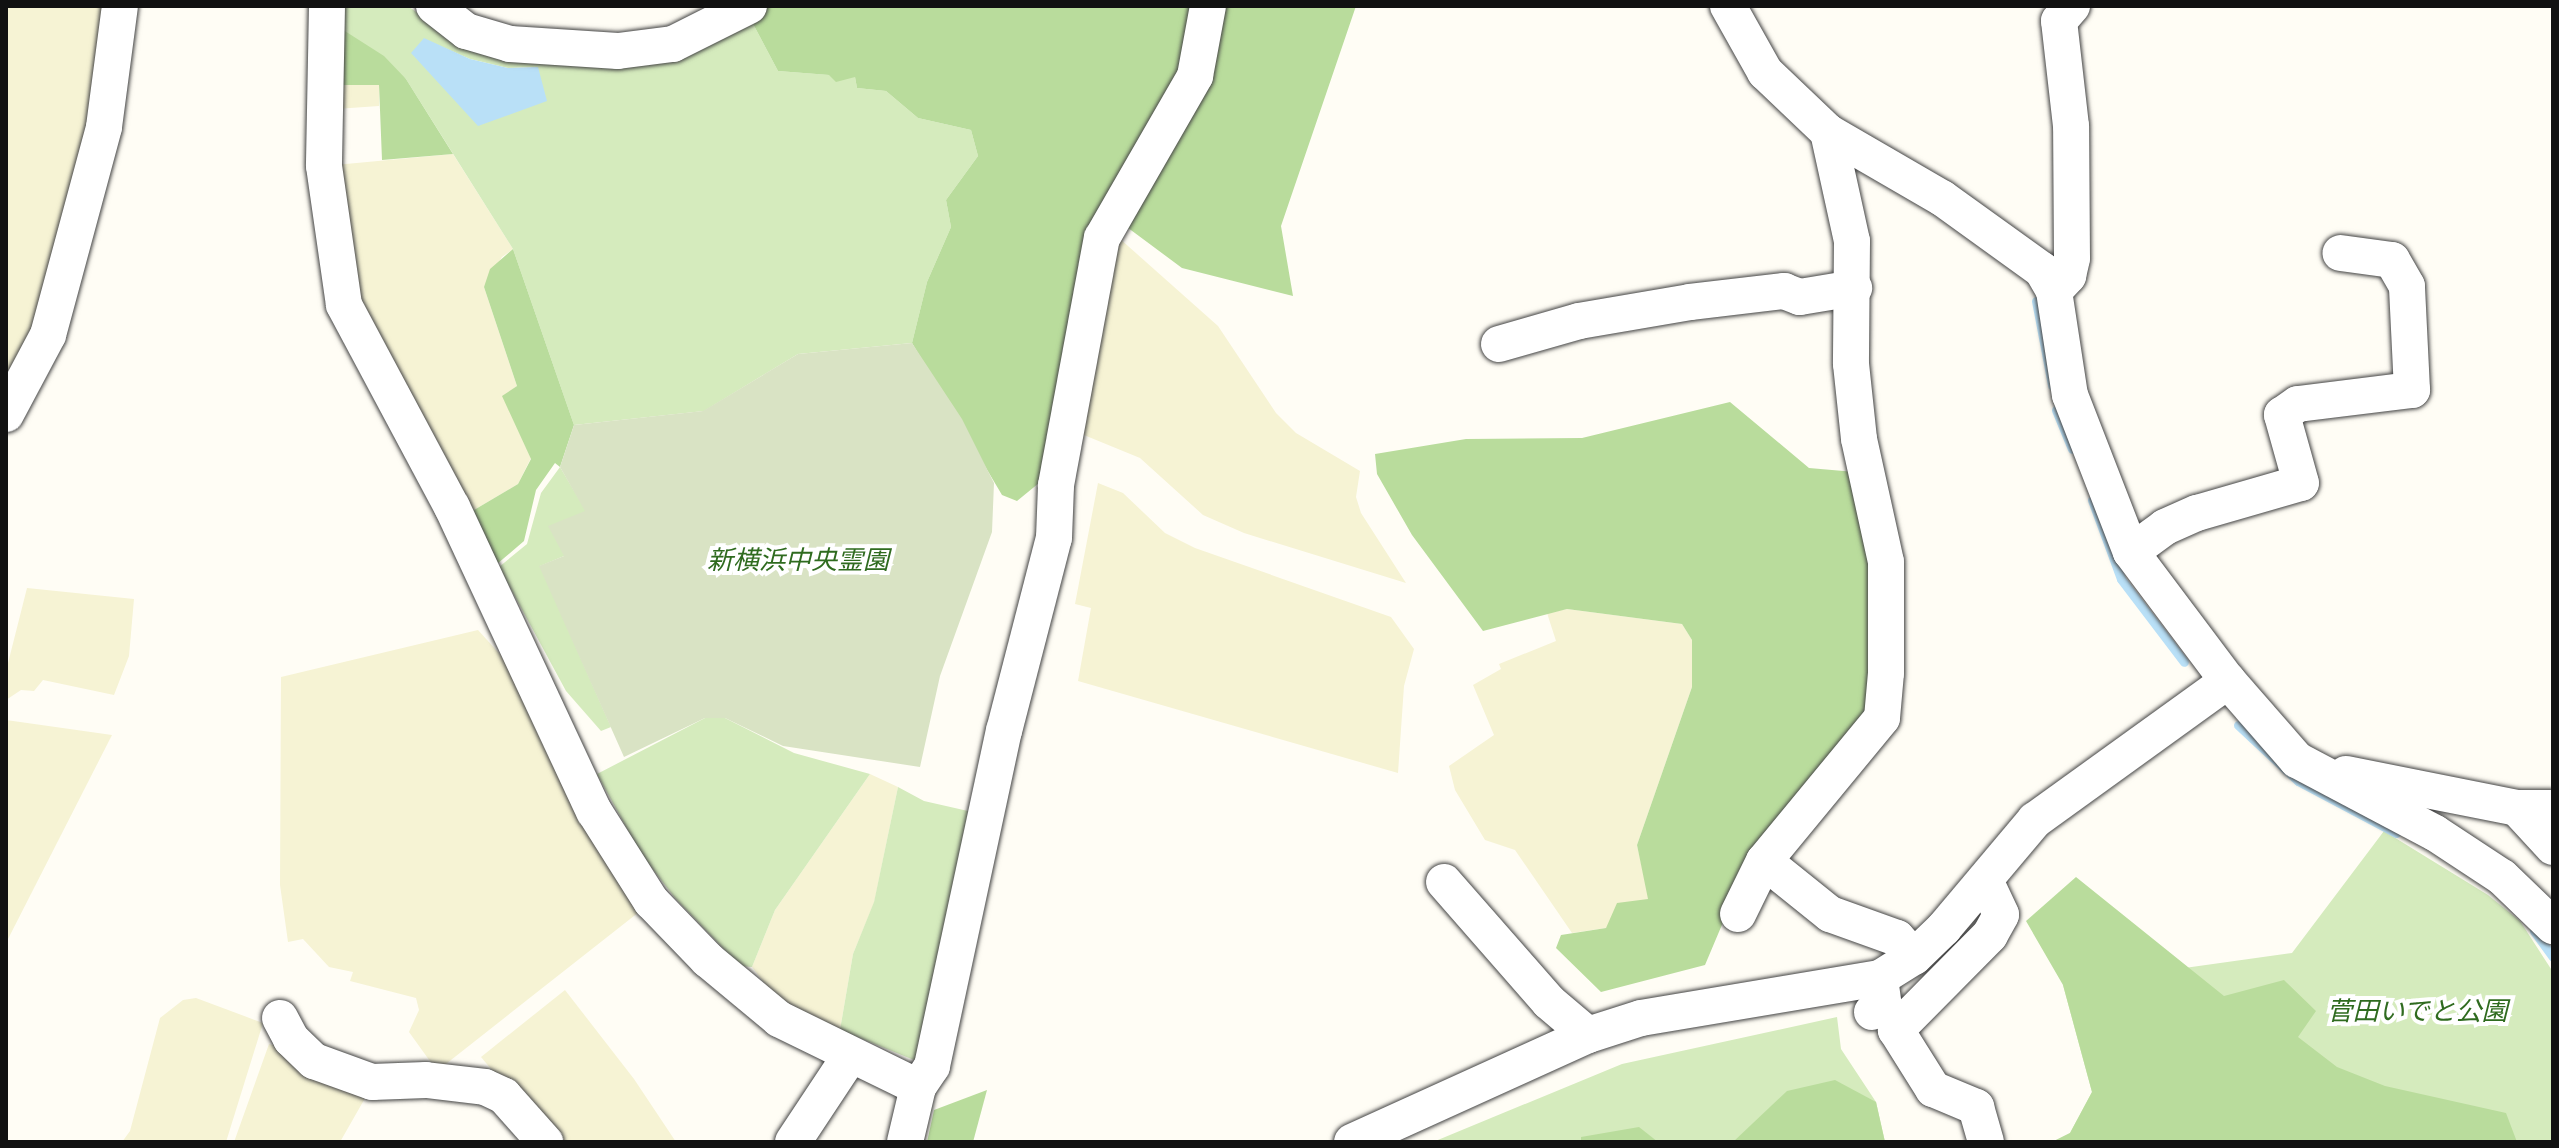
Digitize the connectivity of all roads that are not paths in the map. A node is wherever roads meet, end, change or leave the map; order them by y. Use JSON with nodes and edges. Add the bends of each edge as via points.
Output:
{"nodes":[{"id":1,"x":120,"y":6,"type":"edge"},
{"id":2,"x":327,"y":6,"type":"edge"},
{"id":3,"x":434,"y":6,"type":"edge"},
{"id":4,"x":749,"y":6,"type":"edge"},
{"id":5,"x":1208,"y":6,"type":"edge"},
{"id":6,"x":1728,"y":6,"type":"edge"},
{"id":7,"x":2072,"y":6,"type":"edge"},
{"id":8,"x":1828,"y":132,"type":"junction"},
{"id":9,"x":2340,"y":253,"type":"dead end"},
{"id":10,"x":1854,"y":288,"type":"junction"},
{"id":11,"x":2054,"y":291,"type":"junction"},
{"id":12,"x":1499,"y":344,"type":"dead end"},
{"id":13,"x":6,"y":414,"type":"edge"},
{"id":14,"x":2131,"y":552,"type":"junction"},
{"id":15,"x":2228,"y":681,"type":"junction"},
{"id":16,"x":2321,"y":773,"type":"junction"},
{"id":17,"x":2517,"y":808,"type":"junction"},
{"id":18,"x":2553,"y":808,"type":"edge"},
{"id":19,"x":2553,"y":847,"type":"edge"},
{"id":20,"x":1764,"y":861,"type":"junction"},
{"id":21,"x":1985,"y":880,"type":"junction"},
{"id":22,"x":1444,"y":882,"type":"dead end"},
{"id":23,"x":1738,"y":914,"type":"dead end"},
{"id":24,"x":2553,"y":926,"type":"edge"},
{"id":25,"x":1914,"y":957,"type":"junction"},
{"id":26,"x":280,"y":1018,"type":"dead end"},
{"id":27,"x":1588,"y":1035,"type":"junction"},
{"id":28,"x":850,"y":1056,"type":"junction"},
{"id":29,"x":918,"y":1087,"type":"junction"},
{"id":30,"x":545,"y":1142,"type":"edge"},
{"id":31,"x":793,"y":1142,"type":"edge"},
{"id":32,"x":905,"y":1142,"type":"edge"},
{"id":33,"x":1352,"y":1142,"type":"edge"},
{"id":34,"x":1986,"y":1142,"type":"edge"}],
"edges":[{"from":1,"to":13,"type":"street","via":[[104,127],[48,335]]},
{"from":2,"to":28,"type":"street","via":[[324,166],[344,305],[452,507],[594,811],[651,901],[708,960],[779,1019]]},
{"from":3,"to":4,"type":"street","via":[[466,31],[510,44],[618,51],[673,44]]},
{"from":5,"to":29,"type":"street","via":[[1195,76],[1102,238],[1056,485],[1054,538],[1004,731],[932,1066]]},
{"from":6,"to":8,"type":"street","via":[[1765,72]]},
{"from":7,"to":11,"type":"street","via":[[2059,21],[2071,126],[2072,258],[2068,276]]},
{"from":8,"to":10,"type":"street","via":[[1852,241]]},
{"from":8,"to":11,"type":"street","via":[[1942,198],[2042,270]]},
{"from":9,"to":14,"type":"street","via":[[2392,260],[2407,286],[2412,390],[2298,404],[2282,415],[2301,483],[2197,513],[2165,527]]},
{"from":10,"to":12,"type":"street","via":[[1800,297],[1784,291],[1690,302],[1579,321]]},
{"from":10,"to":20,"type":"street","via":[[1851,364],[1859,439],[1886,562],[1882,718]]},
{"from":11,"to":14,"type":"street","via":[[2070,395]]},
{"from":14,"to":15,"type":"street"},
{"from":15,"to":16,"type":"street","via":[[2297,760]]},
{"from":15,"to":21,"type":"street","via":[[2035,820]]},
{"from":16,"to":17,"type":"street"},
{"from":16,"to":24,"type":"street","via":[[2480,862]]},
{"from":17,"to":18,"type":"street"},
{"from":17,"to":19,"type":"street"},
{"from":20,"to":23,"type":"street"},
{"from":20,"to":25,"type":"street","via":[[1830,914],[1897,938]]},
{"from":21,"to":25,"type":"street"},
{"from":21,"to":34,"type":"street","via":[[2001,915],[1990,935],[1896,1030],[1933,1089],[1976,1107]]},
{"from":22,"to":27,"type":"street","via":[[1549,1002]]},
{"from":25,"to":27,"type":"street","via":[[1876,995],[1641,1018]]},
{"from":26,"to":30,"type":"street","via":[[291,1039],[314,1061],[372,1082],[426,1080],[485,1087],[504,1096]]},
{"from":27,"to":33,"type":"street"},
{"from":28,"to":29,"type":"street"},
{"from":28,"to":31,"type":"street"},
{"from":29,"to":32,"type":"street"}]}
